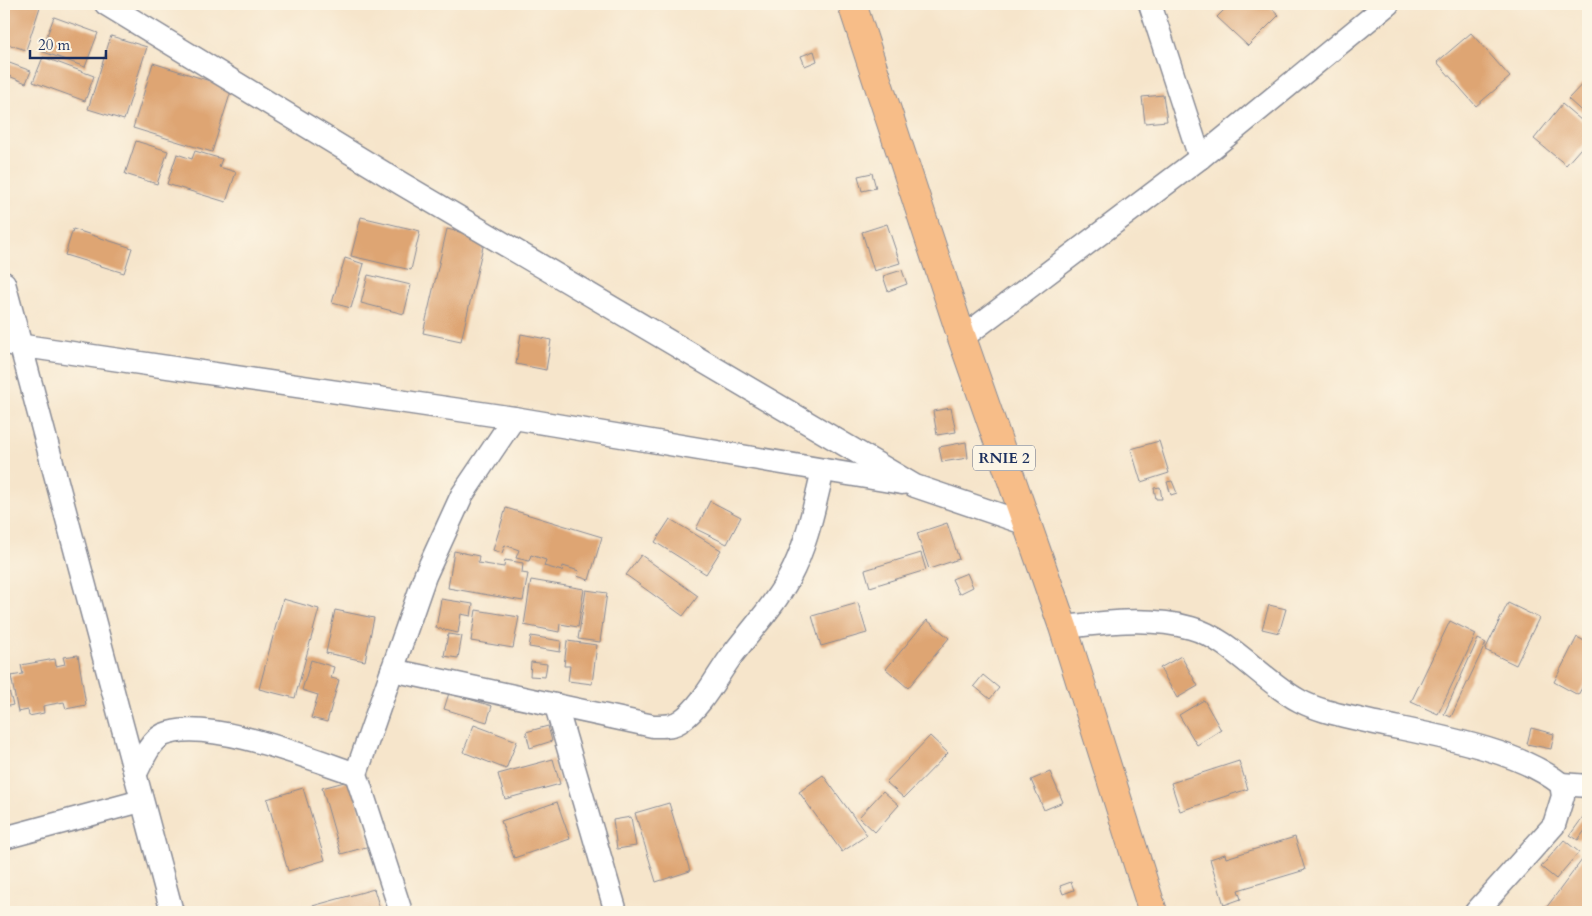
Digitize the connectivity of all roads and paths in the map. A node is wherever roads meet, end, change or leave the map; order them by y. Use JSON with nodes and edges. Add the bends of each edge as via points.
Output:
{"nodes":[{"id":1,"x":106,"y":4,"type":"edge"},
{"id":2,"x":852,"y":4,"type":"edge"},
{"id":3,"x":1150,"y":4,"type":"edge"},
{"id":4,"x":1388,"y":4,"type":"edge"},
{"id":5,"x":1200,"y":158,"type":"junction"},
{"id":6,"x":4,"y":283,"type":"edge"},
{"id":7,"x":962,"y":338,"type":"junction"},
{"id":8,"x":11,"y":343,"type":"edge"},
{"id":9,"x":514,"y":418,"type":"junction"},
{"id":10,"x":823,"y":470,"type":"junction"},
{"id":11,"x":915,"y":486,"type":"junction"},
{"id":12,"x":1027,"y":524,"type":"junction"},
{"id":13,"x":1063,"y":627,"type":"junction"},
{"id":14,"x":392,"y":670,"type":"junction"},
{"id":15,"x":556,"y":706,"type":"junction"},
{"id":16,"x":356,"y":774,"type":"junction"},
{"id":17,"x":135,"y":775,"type":"junction"},
{"id":18,"x":1561,"y":784,"type":"junction"},
{"id":19,"x":1588,"y":786,"type":"edge"},
{"id":20,"x":141,"y":801,"type":"junction"},
{"id":21,"x":4,"y":838,"type":"edge"},
{"id":22,"x":172,"y":912,"type":"edge"},
{"id":23,"x":401,"y":912,"type":"edge"},
{"id":24,"x":616,"y":912,"type":"edge"},
{"id":25,"x":1153,"y":912,"type":"edge"},
{"id":26,"x":1476,"y":912,"type":"edge"}],
"edges":[{"from":1,"to":11,"type":"street","via":[[402,184]]},
{"from":2,"to":7,"type":"highway","number":"RNIE 2"},
{"from":3,"to":5,"type":"street"},
{"from":4,"to":5,"type":"street"},
{"from":5,"to":7,"type":"street"},
{"from":6,"to":8,"type":"street"},
{"from":7,"to":12,"type":"highway","number":"RNIE 2"},
{"from":8,"to":9,"type":"street"},
{"from":8,"to":17,"type":"street"},
{"from":9,"to":10,"type":"street"},
{"from":9,"to":14,"type":"street","via":[[462,495],[425,576]]},
{"from":10,"to":11,"type":"street"},
{"from":10,"to":15,"type":"street","via":[[806,541],[789,578],[770,609],[681,721],[668,726],[653,726]]},
{"from":11,"to":12,"type":"street"},
{"from":12,"to":13,"type":"highway","number":"RNIE 2"},
{"from":13,"to":18,"type":"street","via":[[1136,620],[1191,628],[1218,641],[1300,701],[1329,712],[1503,754],[1547,773]]},
{"from":13,"to":25,"type":"highway","number":"RNIE 2"},
{"from":14,"to":15,"type":"street"},
{"from":14,"to":16,"type":"street"},
{"from":15,"to":24,"type":"street"},
{"from":16,"to":17,"type":"street","via":[[215,732],[179,730],[162,736],[150,747]]},
{"from":16,"to":23,"type":"street"},
{"from":17,"to":20,"type":"street"},
{"from":18,"to":19,"type":"street"},
{"from":18,"to":26,"type":"street","via":[[1563,796],[1554,825]]},
{"from":20,"to":21,"type":"street"},
{"from":20,"to":22,"type":"street"}]}
